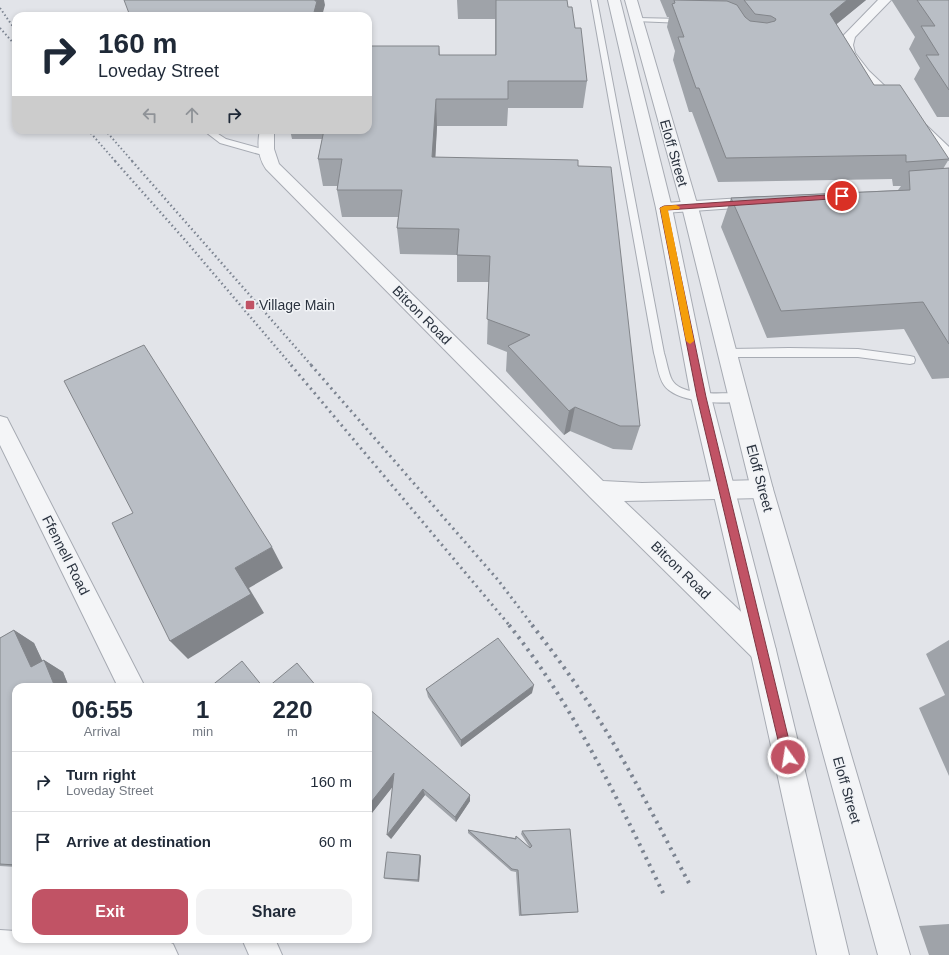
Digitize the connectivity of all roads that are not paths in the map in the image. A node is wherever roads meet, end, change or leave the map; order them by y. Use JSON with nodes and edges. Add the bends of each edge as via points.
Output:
{"nodes":[{"id":1,"x":594,"y":0,"type":"edge"},
{"id":2,"x":614,"y":0,"type":"edge"},
{"id":3,"x":885,"y":0,"type":"edge"},
{"id":4,"x":634,"y":10,"type":"edge"},
{"id":5,"x":691,"y":21,"type":"edge"},
{"id":6,"x":213,"y":134,"type":"edge"},
{"id":7,"x":266,"y":134,"type":"edge"},
{"id":8,"x":266,"y":153,"type":"junction"},
{"id":9,"x":949,"y":155,"type":"edge"},
{"id":10,"x":776,"y":201,"type":"edge"},
{"id":11,"x":690,"y":206,"type":"junction"},
{"id":12,"x":664,"y":208,"type":"junction"},
{"id":13,"x":727,"y":353,"type":"junction"},
{"id":14,"x":910,"y":360,"type":"dead end"},
{"id":15,"x":701,"y":397,"type":"junction"},
{"id":16,"x":738,"y":397,"type":"junction"},
{"id":17,"x":0,"y":424,"type":"edge"},
{"id":18,"x":724,"y":489,"type":"junction"},
{"id":19,"x":762,"y":489,"type":"junction"},
{"id":20,"x":598,"y":490,"type":"junction"},
{"id":21,"x":763,"y":650,"type":"junction"},
{"id":22,"x":130,"y":683,"type":"edge"},
{"id":23,"x":260,"y":943,"type":"edge"},
{"id":24,"x":0,"y":946,"type":"edge"},
{"id":25,"x":162,"y":955,"type":"edge"},
{"id":26,"x":266,"y":955,"type":"edge"},
{"id":27,"x":833,"y":955,"type":"edge"},
{"id":28,"x":894,"y":955,"type":"edge"}],
"edges":[{"from":1,"to":15,"type":"lane","via":[[659,353],[668,384],[673,390]]},
{"from":2,"to":12,"type":"street","name":"Eloff Street"},
{"from":3,"to":9,"type":"street","via":[[849,36],[846,45],[848,54],[864,74]]},
{"from":4,"to":5,"type":"lane"},
{"from":4,"to":11,"type":"street","name":"Eloff Street"},
{"from":6,"to":8,"type":"lane","via":[[223,141]]},
{"from":7,"to":8,"type":"street"},
{"from":8,"to":20,"type":"street","name":"Bitcon Road","via":[[272,166]]},
{"from":10,"to":11,"type":"street"},
{"from":11,"to":12,"type":"street"},
{"from":11,"to":13,"type":"street","name":"Eloff Street"},
{"from":12,"to":15,"type":"street","name":"Eloff Street"},
{"from":13,"to":14,"type":"lane","via":[[858,353]]},
{"from":13,"to":16,"type":"street","name":"Eloff Street"},
{"from":15,"to":16,"type":"lane"},
{"from":15,"to":18,"type":"street","name":"Eloff Street"},
{"from":16,"to":19,"type":"street","name":"Eloff Street"},
{"from":17,"to":22,"type":"street","name":"Ffennell Road"},
{"from":18,"to":19,"type":"street"},
{"from":18,"to":20,"type":"street","via":[[642,492]]},
{"from":18,"to":21,"type":"street","name":"Eloff Street"},
{"from":19,"to":28,"type":"street","name":"Eloff Street"},
{"from":20,"to":21,"type":"street","name":"Bitcon Road"},
{"from":21,"to":27,"type":"street","name":"Eloff Street"},
{"from":23,"to":26,"type":"street"},
{"from":24,"to":25,"type":"street"}]}
